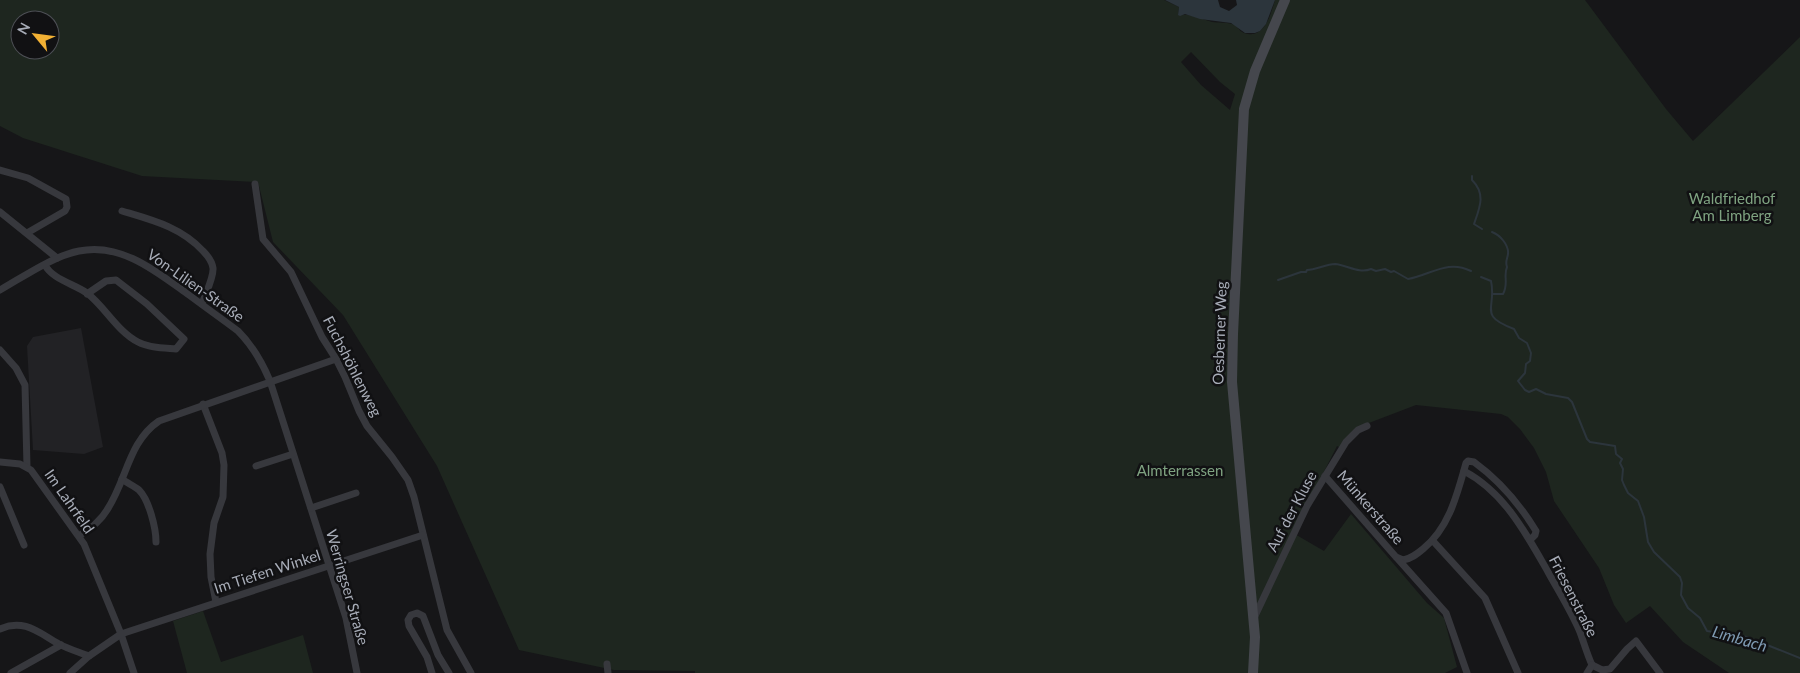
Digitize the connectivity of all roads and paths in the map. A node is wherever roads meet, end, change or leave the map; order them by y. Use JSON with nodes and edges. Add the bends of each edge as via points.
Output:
{"nodes":[{"id":1,"x":1285,"y":0,"type":"edge"},
{"id":2,"x":0,"y":170,"type":"edge"},
{"id":3,"x":255,"y":184,"type":"dead end"},
{"id":4,"x":122,"y":211,"type":"dead end"},
{"id":5,"x":0,"y":212,"type":"edge"},
{"id":6,"x":27,"y":233,"type":"junction"},
{"id":7,"x":57,"y":258,"type":"junction"},
{"id":8,"x":45,"y":265,"type":"junction"},
{"id":9,"x":0,"y":290,"type":"edge"},
{"id":10,"x":87,"y":294,"type":"junction"},
{"id":11,"x":202,"y":304,"type":"junction"},
{"id":12,"x":0,"y":350,"type":"edge"},
{"id":13,"x":336,"y":359,"type":"junction"},
{"id":14,"x":270,"y":381,"type":"junction"},
{"id":15,"x":203,"y":404,"type":"junction"},
{"id":16,"x":1366,"y":426,"type":"dead end"},
{"id":17,"x":293,"y":454,"type":"junction"},
{"id":18,"x":0,"y":462,"type":"edge"},
{"id":19,"x":256,"y":466,"type":"dead end"},
{"id":20,"x":27,"y":467,"type":"junction"},
{"id":21,"x":1465,"y":467,"type":"junction"},
{"id":22,"x":1325,"y":476,"type":"junction"},
{"id":23,"x":122,"y":479,"type":"junction"},
{"id":24,"x":0,"y":487,"type":"edge"},
{"id":25,"x":356,"y":493,"type":"dead end"},
{"id":26,"x":311,"y":508,"type":"junction"},
{"id":27,"x":423,"y":535,"type":"junction"},
{"id":28,"x":79,"y":536,"type":"junction"},
{"id":29,"x":1530,"y":540,"type":"junction"},
{"id":30,"x":1433,"y":541,"type":"junction"},
{"id":31,"x":156,"y":542,"type":"dead end"},
{"id":32,"x":24,"y":545,"type":"dead end"},
{"id":33,"x":1397,"y":558,"type":"junction"},
{"id":34,"x":330,"y":565,"type":"junction"},
{"id":35,"x":216,"y":602,"type":"junction"},
{"id":36,"x":1254,"y":619,"type":"junction"},
{"id":37,"x":0,"y":629,"type":"edge"},
{"id":38,"x":121,"y":634,"type":"junction"},
{"id":39,"x":61,"y":644,"type":"junction"},
{"id":40,"x":89,"y":656,"type":"junction"},
{"id":41,"x":607,"y":664,"type":"dead end"},
{"id":42,"x":1592,"y":664,"type":"junction"},
{"id":43,"x":11,"y":673,"type":"edge"},
{"id":44,"x":70,"y":673,"type":"edge"},
{"id":45,"x":134,"y":673,"type":"edge"},
{"id":46,"x":357,"y":673,"type":"edge"},
{"id":47,"x":432,"y":673,"type":"edge"},
{"id":48,"x":449,"y":673,"type":"edge"},
{"id":49,"x":471,"y":673,"type":"edge"},
{"id":50,"x":608,"y":673,"type":"edge"},
{"id":51,"x":1253,"y":673,"type":"edge"},
{"id":52,"x":1467,"y":673,"type":"edge"},
{"id":53,"x":1518,"y":673,"type":"edge"},
{"id":54,"x":1587,"y":673,"type":"edge"},
{"id":55,"x":1660,"y":673,"type":"edge"}],
"edges":[{"from":1,"to":36,"type":"street","name":"Oesberner Weg","via":[[1245,103],[1236,262],[1232,382]]},
{"from":2,"to":6,"type":"street","via":[[36,182],[66,199],[65,211]]},
{"from":3,"to":13,"type":"street","name":"Fuchshöhlenweg","via":[[263,239],[291,272]]},
{"from":4,"to":11,"type":"street","via":[[175,229],[209,257],[213,272]]},
{"from":5,"to":6,"type":"street"},
{"from":6,"to":7,"type":"street"},
{"from":7,"to":8,"type":"street","name":"Von-Lilien-Straße"},
{"from":7,"to":11,"type":"street","name":"Von-Lilien-Straße","via":[[88,250],[129,257],[154,269]]},
{"from":8,"to":9,"type":"street","name":"Von-Lilien-Straße"},
{"from":8,"to":10,"type":"street","via":[[50,272]]},
{"from":10,"to":10,"type":"street","via":[[106,281],[116,280],[184,339],[176,349],[140,343]]},
{"from":11,"to":14,"type":"street","name":"Von-Lilien-Straße","via":[[248,341]]},
{"from":12,"to":20,"type":"street","via":[[16,368],[25,385]]},
{"from":13,"to":14,"type":"street"},
{"from":13,"to":27,"type":"street","name":"Fuchshöhlenweg","via":[[359,411],[408,480]]},
{"from":14,"to":15,"type":"street"},
{"from":14,"to":17,"type":"street","name":"Werringser Straße"},
{"from":15,"to":23,"type":"street","via":[[159,420],[148,429],[134,450]]},
{"from":15,"to":35,"type":"street","via":[[224,465],[223,497],[214,523],[210,554]]},
{"from":16,"to":22,"type":"street","name":"Auf der Kluse","via":[[1349,439]]},
{"from":17,"to":19,"type":"street"},
{"from":17,"to":26,"type":"street","name":"Werringser Straße"},
{"from":18,"to":20,"type":"street","name":"Im Lahrfeld"},
{"from":20,"to":28,"type":"street","name":"Im Lahrfeld"},
{"from":21,"to":29,"type":"street","name":"Friesenstraße","via":[[1494,492]]},
{"from":21,"to":29,"type":"street","name":"Friesenstraße","via":[[1470,461],[1479,465],[1515,500],[1536,531]]},
{"from":21,"to":30,"type":"street","via":[[1448,520]]},
{"from":22,"to":33,"type":"street","name":"Münkerstraße"},
{"from":22,"to":36,"type":"street","name":"Auf der Kluse","via":[[1293,534]]},
{"from":23,"to":28,"type":"street","via":[[113,501],[101,518]]},
{"from":23,"to":31,"type":"street","via":[[139,490],[146,501]]},
{"from":24,"to":32,"type":"street"},
{"from":25,"to":26,"type":"street"},
{"from":26,"to":34,"type":"street","name":"Werringser Straße"},
{"from":27,"to":34,"type":"street","name":"Im Tiefen Winkel"},
{"from":27,"to":49,"type":"street","name":"Fuchshöhlenweg","via":[[447,630]]},
{"from":28,"to":38,"type":"street","name":"Im Lahrfeld"},
{"from":29,"to":42,"type":"street","name":"Friesenstraße","via":[[1571,614]]},
{"from":30,"to":33,"type":"street","via":[[1409,559]]},
{"from":30,"to":53,"type":"street","via":[[1485,598]]},
{"from":33,"to":52,"type":"street","name":"Münkerstraße","via":[[1446,613]]},
{"from":34,"to":35,"type":"street","name":"Im Tiefen Winkel"},
{"from":34,"to":46,"type":"street","name":"Werringser Straße","via":[[346,618]]},
{"from":35,"to":38,"type":"street","name":"Im Tiefen Winkel"},
{"from":36,"to":51,"type":"street","name":"Oesberner Weg"},
{"from":37,"to":39,"type":"street","via":[[24,625]]},
{"from":38,"to":40,"type":"street","name":"Im Tiefen Winkel"},
{"from":38,"to":45,"type":"street","name":"Im Lahrfeld"},
{"from":39,"to":40,"type":"street"},
{"from":39,"to":43,"type":"street"},
{"from":40,"to":44,"type":"street","name":"Im Tiefen Winkel"},
{"from":41,"to":50,"type":"street"},
{"from":42,"to":54,"type":"street"},
{"from":42,"to":55,"type":"street","via":[[1602,670],[1610,668],[1636,641]]},
{"from":47,"to":48,"type":"street","via":[[427,657],[409,626],[411,615],[417,613],[423,616],[438,656]]}]}
